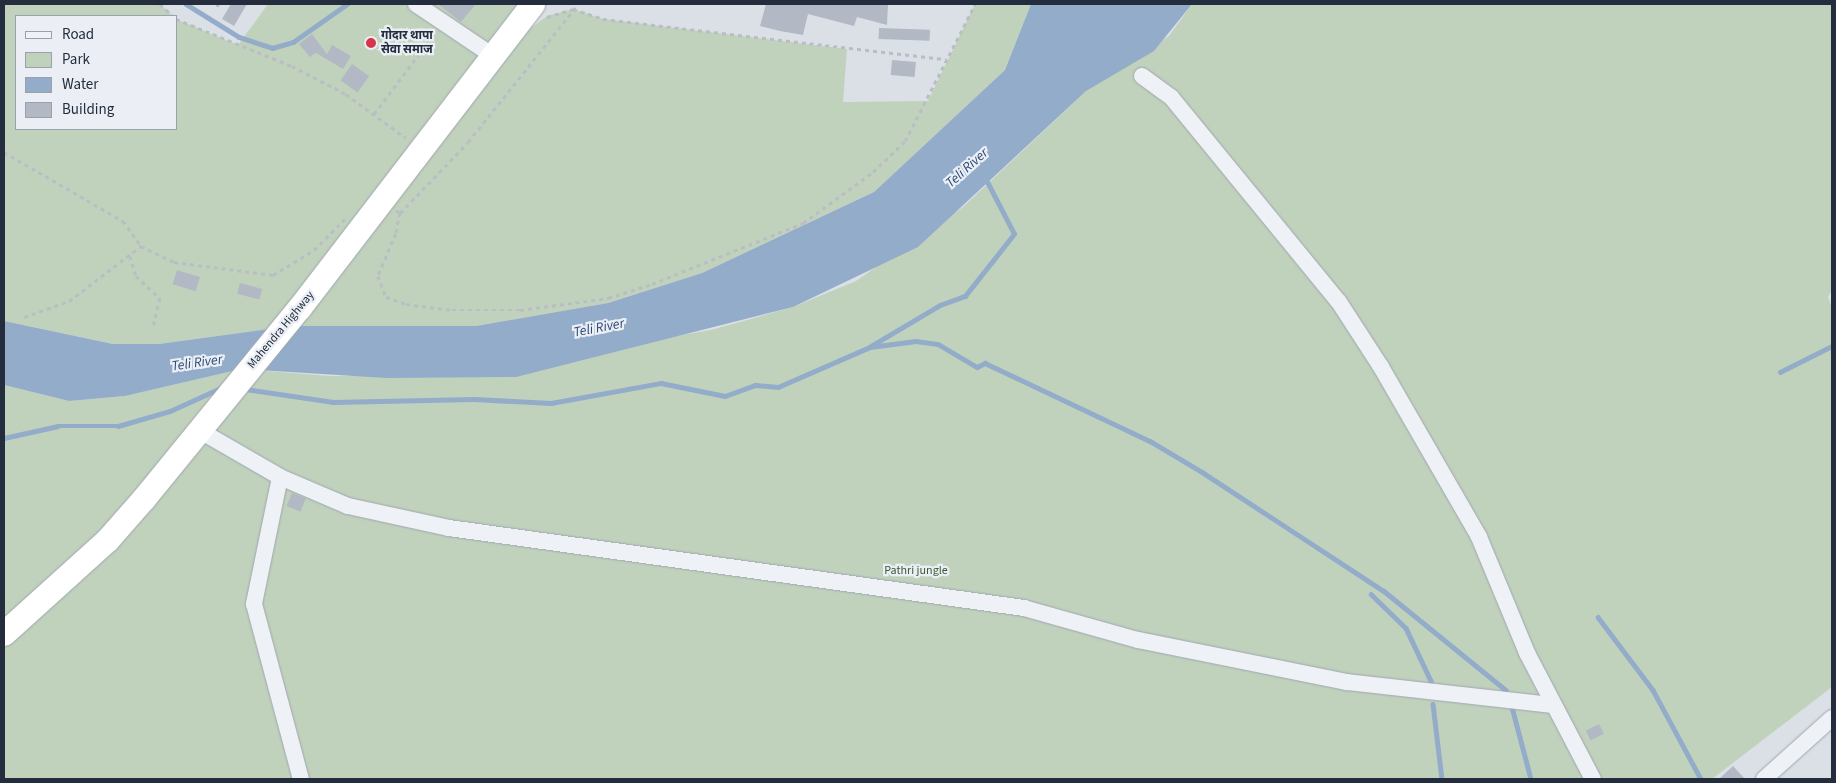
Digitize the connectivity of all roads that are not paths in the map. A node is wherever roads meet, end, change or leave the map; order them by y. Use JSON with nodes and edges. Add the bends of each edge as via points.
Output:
{"nodes":[{"id":1,"x":416,"y":4,"type":"edge"},
{"id":2,"x":536,"y":13,"type":"edge"},
{"id":3,"x":493,"y":56,"type":"junction"},
{"id":4,"x":1142,"y":76,"type":"dead end"},
{"id":5,"x":197,"y":429,"type":"junction"},
{"id":6,"x":280,"y":477,"type":"junction"},
{"id":7,"x":4,"y":634,"type":"edge"},
{"id":8,"x":1552,"y":705,"type":"junction"},
{"id":9,"x":1832,"y":718,"type":"edge"},
{"id":10,"x":301,"y":779,"type":"edge"},
{"id":11,"x":1593,"y":779,"type":"edge"},
{"id":12,"x":1764,"y":779,"type":"edge"}],
"edges":[{"from":1,"to":3,"type":"street"},
{"from":2,"to":3,"type":"highway","name":"Mahendra Highway"},
{"from":3,"to":5,"type":"highway","name":"Mahendra Highway","via":[[422,149],[392,206]]},
{"from":4,"to":8,"type":"street","via":[[1177,104],[1339,302],[1376,358],[1479,537]]},
{"from":5,"to":6,"type":"street"},
{"from":5,"to":7,"type":"highway","name":"Mahendra Highway","via":[[108,540]]},
{"from":6,"to":8,"type":"street","via":[[348,506],[449,528],[1024,608],[1138,640],[1347,682]]},
{"from":6,"to":10,"type":"street","via":[[254,604]]},
{"from":8,"to":11,"type":"street"},
{"from":9,"to":12,"type":"street"}]}
